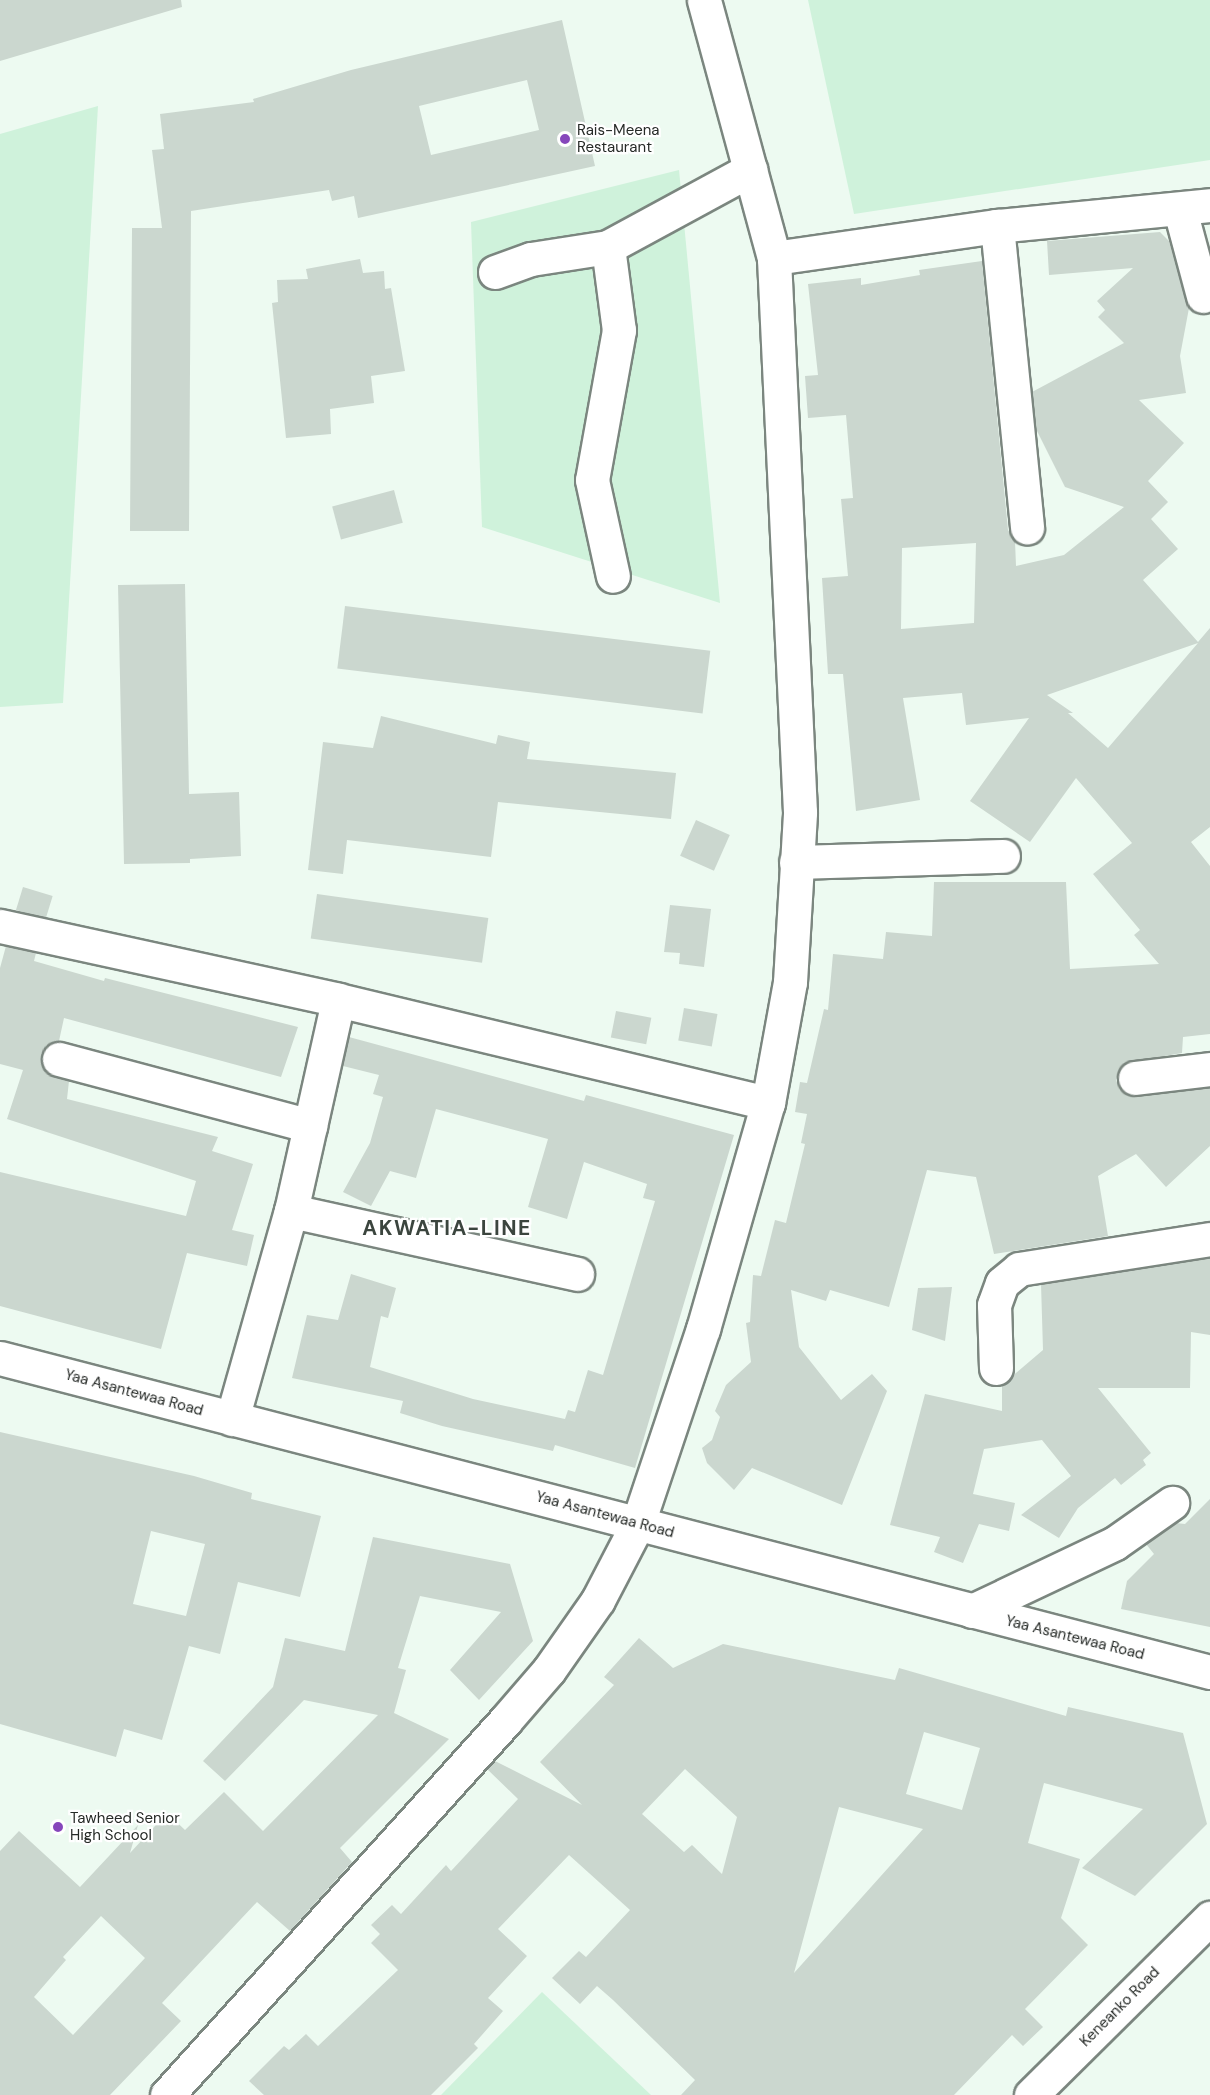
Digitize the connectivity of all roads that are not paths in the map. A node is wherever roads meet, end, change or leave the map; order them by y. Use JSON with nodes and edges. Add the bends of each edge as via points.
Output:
{"nodes":[{"id":1,"x":704,"y":0,"type":"edge"},
{"id":2,"x":750,"y":170,"type":"junction"},
{"id":3,"x":1195,"y":207,"type":"edge"},
{"id":4,"x":997,"y":226,"type":"junction"},
{"id":5,"x":608,"y":247,"type":"junction"},
{"id":6,"x":774,"y":258,"type":"junction"},
{"id":7,"x":495,"y":272,"type":"dead end"},
{"id":8,"x":1203,"y":296,"type":"dead end"},
{"id":9,"x":1027,"y":528,"type":"dead end"},
{"id":10,"x":613,"y":576,"type":"dead end"},
{"id":11,"x":1003,"y":856,"type":"dead end"},
{"id":12,"x":796,"y":862,"type":"junction"},
{"id":13,"x":0,"y":926,"type":"edge"},
{"id":14,"x":338,"y":1000,"type":"junction"},
{"id":15,"x":59,"y":1059,"type":"dead end"},
{"id":16,"x":1210,"y":1069,"type":"edge"},
{"id":17,"x":1135,"y":1078,"type":"dead end"},
{"id":18,"x":768,"y":1103,"type":"junction"},
{"id":19,"x":310,"y":1126,"type":"junction"},
{"id":20,"x":291,"y":1211,"type":"junction"},
{"id":21,"x":1210,"y":1239,"type":"edge"},
{"id":22,"x":577,"y":1274,"type":"dead end"},
{"id":23,"x":0,"y":1358,"type":"edge"},
{"id":24,"x":996,"y":1368,"type":"dead end"},
{"id":25,"x":232,"y":1419,"type":"junction"},
{"id":26,"x":1172,"y":1503,"type":"dead end"},
{"id":27,"x":638,"y":1523,"type":"junction"},
{"id":28,"x":972,"y":1611,"type":"junction"},
{"id":29,"x":1210,"y":1672,"type":"edge"},
{"id":30,"x":1210,"y":1918,"type":"edge"},
{"id":31,"x":167,"y":2095,"type":"edge"},
{"id":32,"x":1030,"y":2095,"type":"edge"}],
"edges":[{"from":1,"to":2,"type":"street"},
{"from":2,"to":5,"type":"street"},
{"from":2,"to":6,"type":"street"},
{"from":3,"to":4,"type":"street"},
{"from":3,"to":8,"type":"street"},
{"from":4,"to":6,"type":"street"},
{"from":4,"to":9,"type":"street"},
{"from":5,"to":7,"type":"street","via":[[531,259]]},
{"from":5,"to":10,"type":"street","via":[[619,330],[592,480]]},
{"from":6,"to":12,"type":"street","via":[[800,812]]},
{"from":11,"to":12,"type":"street"},
{"from":12,"to":18,"type":"street","via":[[790,982]]},
{"from":13,"to":14,"type":"street"},
{"from":14,"to":18,"type":"street"},
{"from":14,"to":19,"type":"street"},
{"from":15,"to":19,"type":"street"},
{"from":16,"to":17,"type":"street"},
{"from":18,"to":27,"type":"street","via":[[704,1329]]},
{"from":19,"to":20,"type":"street"},
{"from":20,"to":22,"type":"street"},
{"from":20,"to":25,"type":"street"},
{"from":21,"to":24,"type":"street","via":[[1019,1269],[1002,1283],[994,1305]]},
{"from":23,"to":25,"type":"street","name":"Yaa Asantewaa Road"},
{"from":25,"to":27,"type":"street","name":"Yaa Asantewaa Road"},
{"from":26,"to":28,"type":"street","via":[[1115,1543]]},
{"from":27,"to":28,"type":"street","name":"Yaa Asantewaa Road"},
{"from":27,"to":31,"type":"street","via":[[598,1600],[549,1670]]},
{"from":28,"to":29,"type":"street","name":"Yaa Asantewaa Road"},
{"from":30,"to":32,"type":"street","name":"Keneanko Road"}]}
